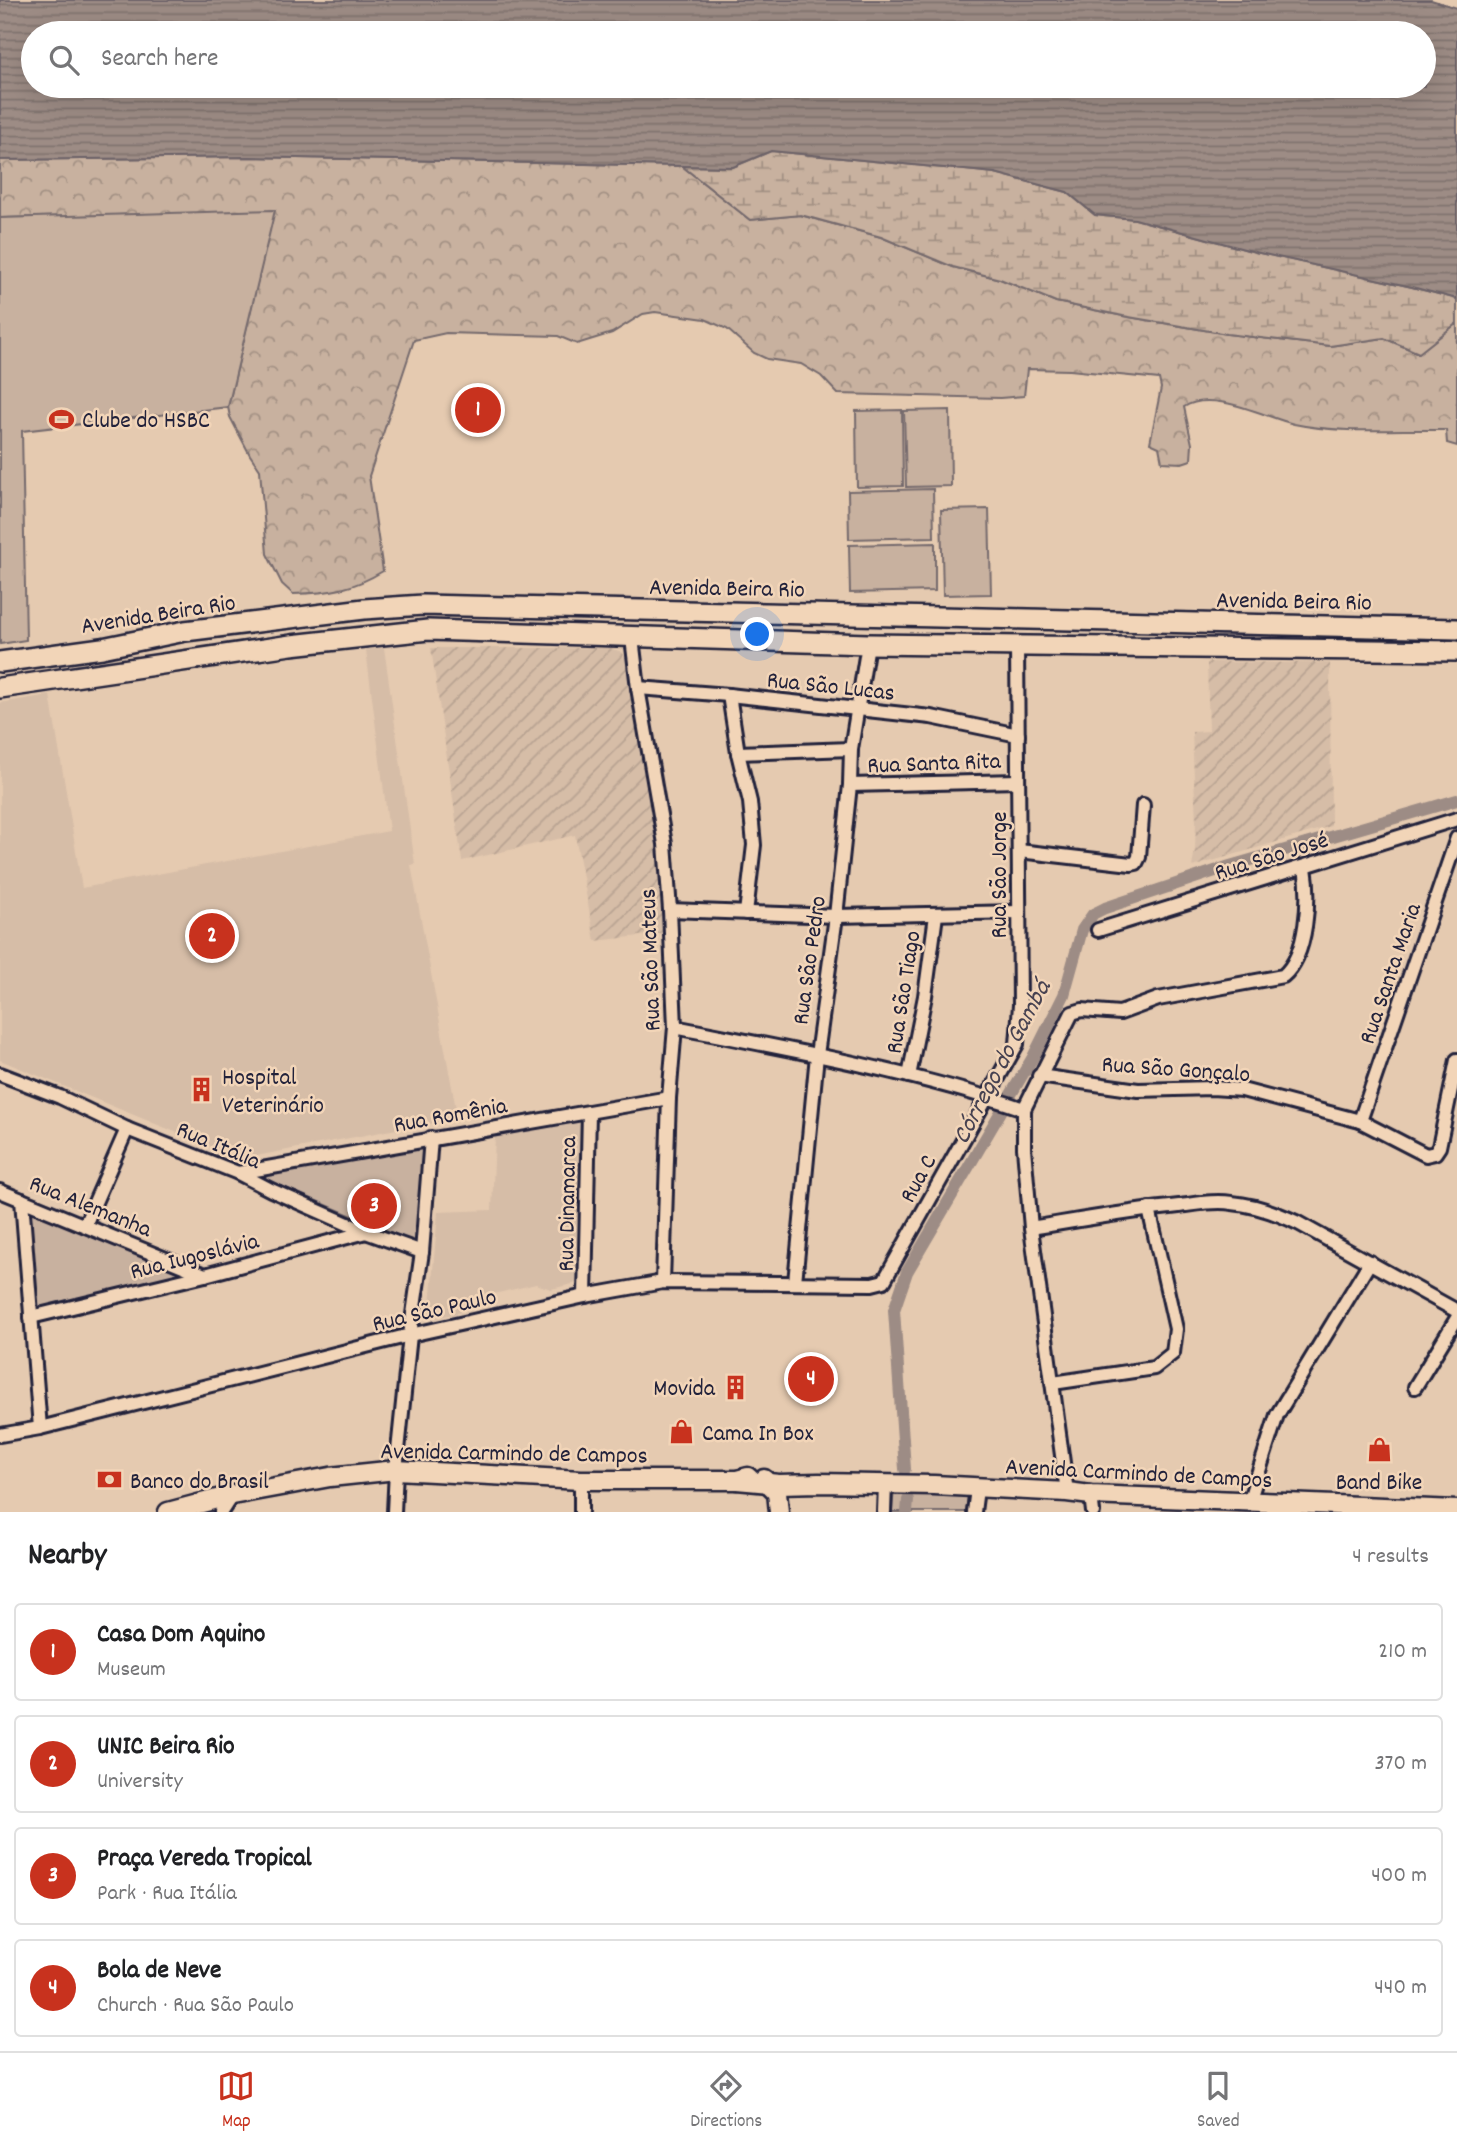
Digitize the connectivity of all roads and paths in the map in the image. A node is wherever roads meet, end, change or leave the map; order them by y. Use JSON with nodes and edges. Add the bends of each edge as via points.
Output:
{"nodes":[{"id":1,"x":708,"y":613,"type":"junction"},
{"id":2,"x":889,"y":615,"type":"junction"},
{"id":3,"x":218,"y":628,"type":"junction"},
{"id":4,"x":1457,"y":629,"type":"edge"},
{"id":5,"x":185,"y":631,"type":"junction"},
{"id":6,"x":632,"y":638,"type":"junction"},
{"id":7,"x":873,"y":644,"type":"junction"},
{"id":8,"x":1017,"y":646,"type":"junction"},
{"id":9,"x":1457,"y":650,"type":"edge"},
{"id":10,"x":213,"y":656,"type":"junction"},
{"id":11,"x":181,"y":660,"type":"junction"},
{"id":12,"x":0,"y":662,"type":"edge"},
{"id":13,"x":0,"y":688,"type":"edge"},
{"id":14,"x":638,"y":688,"type":"junction"},
{"id":15,"x":729,"y":695,"type":"junction"},
{"id":16,"x":856,"y":709,"type":"junction"},
{"id":17,"x":1018,"y":735,"type":"junction"},
{"id":18,"x":851,"y":749,"type":"junction"},
{"id":19,"x":738,"y":753,"type":"junction"},
{"id":20,"x":1018,"y":781,"type":"junction"},
{"id":21,"x":850,"y":785,"type":"junction"},
{"id":22,"x":1143,"y":805,"type":"dead end"},
{"id":23,"x":1457,"y":819,"type":"edge"},
{"id":24,"x":1457,"y":838,"type":"edge"},
{"id":25,"x":1019,"y":851,"type":"junction"},
{"id":26,"x":1306,"y":867,"type":"junction"},
{"id":27,"x":670,"y":910,"type":"junction"},
{"id":28,"x":1019,"y":912,"type":"junction"},
{"id":29,"x":746,"y":913,"type":"junction"},
{"id":30,"x":936,"y":915,"type":"junction"},
{"id":31,"x":836,"y":916,"type":"junction"},
{"id":32,"x":1098,"y":930,"type":"dead end"},
{"id":33,"x":675,"y":1027,"type":"junction"},
{"id":34,"x":817,"y":1055,"type":"junction"},
{"id":35,"x":1457,"y":1060,"type":"edge"},
{"id":36,"x":0,"y":1074,"type":"edge"},
{"id":37,"x":909,"y":1076,"type":"junction"},
{"id":38,"x":1039,"y":1076,"type":"junction"},
{"id":39,"x":992,"y":1097,"type":"junction"},
{"id":40,"x":669,"y":1098,"type":"junction"},
{"id":41,"x":1021,"y":1108,"type":"junction"},
{"id":42,"x":589,"y":1112,"type":"junction"},
{"id":43,"x":1360,"y":1121,"type":"junction"},
{"id":44,"x":128,"y":1129,"type":"junction"},
{"id":45,"x":431,"y":1138,"type":"junction"},
{"id":46,"x":239,"y":1172,"type":"junction"},
{"id":47,"x":0,"y":1191,"type":"edge"},
{"id":48,"x":22,"y":1200,"type":"junction"},
{"id":49,"x":1149,"y":1209,"type":"junction"},
{"id":50,"x":85,"y":1224,"type":"junction"},
{"id":51,"x":1031,"y":1228,"type":"junction"},
{"id":52,"x":366,"y":1232,"type":"junction"},
{"id":53,"x":422,"y":1252,"type":"junction"},
{"id":54,"x":1370,"y":1262,"type":"junction"},
{"id":55,"x":205,"y":1275,"type":"junction"},
{"id":56,"x":884,"y":1281,"type":"joint"},
{"id":57,"x":663,"y":1282,"type":"junction"},
{"id":58,"x":795,"y":1282,"type":"junction"},
{"id":59,"x":585,"y":1296,"type":"junction"},
{"id":60,"x":1457,"y":1311,"type":"edge"},
{"id":61,"x":31,"y":1317,"type":"junction"},
{"id":62,"x":1457,"y":1318,"type":"edge"},
{"id":63,"x":410,"y":1335,"type":"junction"},
{"id":64,"x":1052,"y":1383,"type":"junction"},
{"id":65,"x":1415,"y":1387,"type":"dead end"},
{"id":66,"x":40,"y":1428,"type":"junction"},
{"id":67,"x":0,"y":1435,"type":"edge"},
{"id":68,"x":396,"y":1470,"type":"junction"},
{"id":69,"x":580,"y":1480,"type":"junction"},
{"id":70,"x":885,"y":1484,"type":"junction"},
{"id":71,"x":785,"y":1488,"type":"edge"},
{"id":72,"x":977,"y":1489,"type":"junction"},
{"id":73,"x":1067,"y":1492,"type":"junction"},
{"id":74,"x":232,"y":1494,"type":"junction"},
{"id":75,"x":1249,"y":1502,"type":"junction"},
{"id":76,"x":1092,"y":1504,"type":"edge"},
{"id":77,"x":1457,"y":1510,"type":"edge"},
{"id":78,"x":168,"y":1512,"type":"edge"},
{"id":79,"x":221,"y":1512,"type":"edge"},
{"id":80,"x":394,"y":1512,"type":"edge"},
{"id":81,"x":581,"y":1512,"type":"edge"},
{"id":82,"x":884,"y":1512,"type":"edge"},
{"id":83,"x":974,"y":1512,"type":"edge"}],
"edges":[{"from":1,"to":2,"type":"main road","name":"Avenida Beira Rio"},
{"from":1,"to":3,"type":"main road","name":"Avenida Beira Rio","via":[[423,606]]},
{"from":1,"to":6,"type":"main road","via":[[647,622]]},
{"from":2,"to":4,"type":"main road","name":"Avenida Beira Rio"},
{"from":2,"to":7,"type":"main road","via":[[892,624]]},
{"from":3,"to":5,"type":"main road","name":"Avenida Beira Rio"},
{"from":3,"to":10,"type":"main road","via":[[207,641]]},
{"from":5,"to":11,"type":"main road","via":[[192,646]]},
{"from":5,"to":12,"type":"main road","name":"Avenida Beira Rio"},
{"from":6,"to":7,"type":"main road","name":"Avenida Beira Rio"},
{"from":6,"to":10,"type":"main road","name":"Avenida Beira Rio","via":[[428,630]]},
{"from":6,"to":14,"type":"street","name":"Rua São Mateus"},
{"from":7,"to":8,"type":"main road","name":"Avenida Beira Rio"},
{"from":7,"to":16,"type":"street","name":"Rua São Pedro"},
{"from":8,"to":9,"type":"main road","name":"Avenida Beira Rio"},
{"from":8,"to":17,"type":"street","name":"Rua São Jorge"},
{"from":10,"to":11,"type":"main road","name":"Avenida Beira Rio"},
{"from":11,"to":13,"type":"main road","name":"Avenida Beira Rio"},
{"from":14,"to":15,"type":"street","name":"Rua São Lucas"},
{"from":14,"to":27,"type":"street","name":"Rua São Mateus","via":[[665,844]]},
{"from":15,"to":16,"type":"street","name":"Rua São Lucas"},
{"from":15,"to":19,"type":"street"},
{"from":16,"to":17,"type":"street","name":"Rua São Lucas","via":[[931,717]]},
{"from":16,"to":18,"type":"street","name":"Rua São Pedro"},
{"from":17,"to":20,"type":"street","name":"Rua São Jorge"},
{"from":18,"to":19,"type":"street"},
{"from":18,"to":21,"type":"street","name":"Rua São Pedro"},
{"from":19,"to":29,"type":"street","via":[[754,845]]},
{"from":20,"to":21,"type":"street","name":"Rua Santa Rita"},
{"from":20,"to":25,"type":"street","name":"Rua São Jorge"},
{"from":21,"to":31,"type":"street","name":"Rua São Pedro"},
{"from":22,"to":25,"type":"street","via":[[1136,863]]},
{"from":23,"to":26,"type":"street","name":"Rua São José"},
{"from":24,"to":43,"type":"street","name":"Rua Santa Maria"},
{"from":25,"to":28,"type":"street","name":"Rua São Jorge"},
{"from":26,"to":32,"type":"street","name":"Rua São José"},
{"from":26,"to":38,"type":"street","via":[[1302,942],[1296,960],[1283,976],[1158,999],[1120,1013],[1072,1013]]},
{"from":27,"to":29,"type":"street"},
{"from":27,"to":33,"type":"street","name":"Rua São Mateus"},
{"from":28,"to":30,"type":"street"},
{"from":28,"to":39,"type":"street","name":"Rua São Jorge","via":[[1017,1044]]},
{"from":29,"to":31,"type":"street"},
{"from":30,"to":31,"type":"street"},
{"from":30,"to":37,"type":"street","name":"Rua São Tiago"},
{"from":31,"to":34,"type":"street","name":"Rua São Pedro"},
{"from":33,"to":34,"type":"street"},
{"from":33,"to":40,"type":"street","name":"Rua São Mateus"},
{"from":34,"to":37,"type":"street"},
{"from":34,"to":58,"type":"street","name":"Rua São Pedro"},
{"from":35,"to":43,"type":"street","name":"Rua São Gonçalo","via":[[1435,1153],[1426,1155]]},
{"from":36,"to":44,"type":"street","name":"Rua Itália"},
{"from":37,"to":39,"type":"street"},
{"from":38,"to":41,"type":"street"},
{"from":38,"to":43,"type":"street","name":"Rua São Gonçalo","via":[[1138,1090],[1242,1090]]},
{"from":39,"to":41,"type":"street"},
{"from":39,"to":56,"type":"street","name":"Rua C"},
{"from":40,"to":42,"type":"street","name":"Rua Romênia"},
{"from":40,"to":57,"type":"street","name":"Rua São Mateus"},
{"from":41,"to":51,"type":"street"},
{"from":42,"to":45,"type":"street","name":"Rua Romênia"},
{"from":42,"to":59,"type":"street","name":"Rua Dinamarca"},
{"from":44,"to":46,"type":"street","name":"Rua Itália"},
{"from":44,"to":50,"type":"street"},
{"from":45,"to":46,"type":"street","name":"Rua Romênia"},
{"from":45,"to":53,"type":"street"},
{"from":46,"to":52,"type":"street","name":"Rua Itália"},
{"from":47,"to":48,"type":"street","name":"Rua Alemanha"},
{"from":48,"to":50,"type":"street","name":"Rua Alemanha"},
{"from":48,"to":61,"type":"street"},
{"from":49,"to":51,"type":"street"},
{"from":49,"to":54,"type":"street","via":[[1218,1202],[1252,1206],[1298,1223]]},
{"from":49,"to":64,"type":"street","via":[[1176,1329],[1173,1353],[1154,1368]]},
{"from":50,"to":55,"type":"street","name":"Rua Alemanha"},
{"from":51,"to":64,"type":"street"},
{"from":52,"to":53,"type":"street","name":"Rua Itália"},
{"from":52,"to":55,"type":"street","name":"Rua Iugoslávia"},
{"from":53,"to":63,"type":"street"},
{"from":54,"to":60,"type":"street"},
{"from":54,"to":75,"type":"street","via":[[1277,1415]]},
{"from":55,"to":61,"type":"street","name":"Rua Iugoslávia"},
{"from":56,"to":58,"type":"street","name":"Rua São Paulo"},
{"from":57,"to":58,"type":"street","name":"Rua São Paulo"},
{"from":57,"to":59,"type":"street","name":"Rua São Paulo"},
{"from":59,"to":63,"type":"street","name":"Rua São Paulo"},
{"from":61,"to":66,"type":"street"},
{"from":62,"to":65,"type":"street"},
{"from":63,"to":66,"type":"street","name":"Rua São Paulo"},
{"from":63,"to":68,"type":"street"},
{"from":64,"to":73,"type":"street"},
{"from":66,"to":67,"type":"street","name":"Rua São Paulo"},
{"from":68,"to":69,"type":"main road","name":"Avenida Carmindo de Campos"},
{"from":68,"to":74,"type":"main road","name":"Avenida Carmindo de Campos"},
{"from":68,"to":80,"type":"street"},
{"from":69,"to":71,"type":"main road","name":"Avenida Carmindo de Campos","via":[[737,1480]]},
{"from":69,"to":81,"type":"street"},
{"from":70,"to":71,"type":"main road","name":"Avenida Carmindo de Campos"},
{"from":70,"to":72,"type":"main road","name":"Avenida Carmindo de Campos"},
{"from":70,"to":82,"type":"street"},
{"from":72,"to":73,"type":"main road","name":"Avenida Carmindo de Campos"},
{"from":72,"to":83,"type":"street"},
{"from":73,"to":76,"type":"main road","name":"Avenida Carmindo de Campos"},
{"from":74,"to":78,"type":"main road","name":"Avenida Carmindo de Campos"},
{"from":74,"to":79,"type":"street"},
{"from":75,"to":76,"type":"main road","name":"Avenida Carmindo de Campos"},
{"from":75,"to":77,"type":"main road","name":"Avenida Carmindo de Campos"}]}
